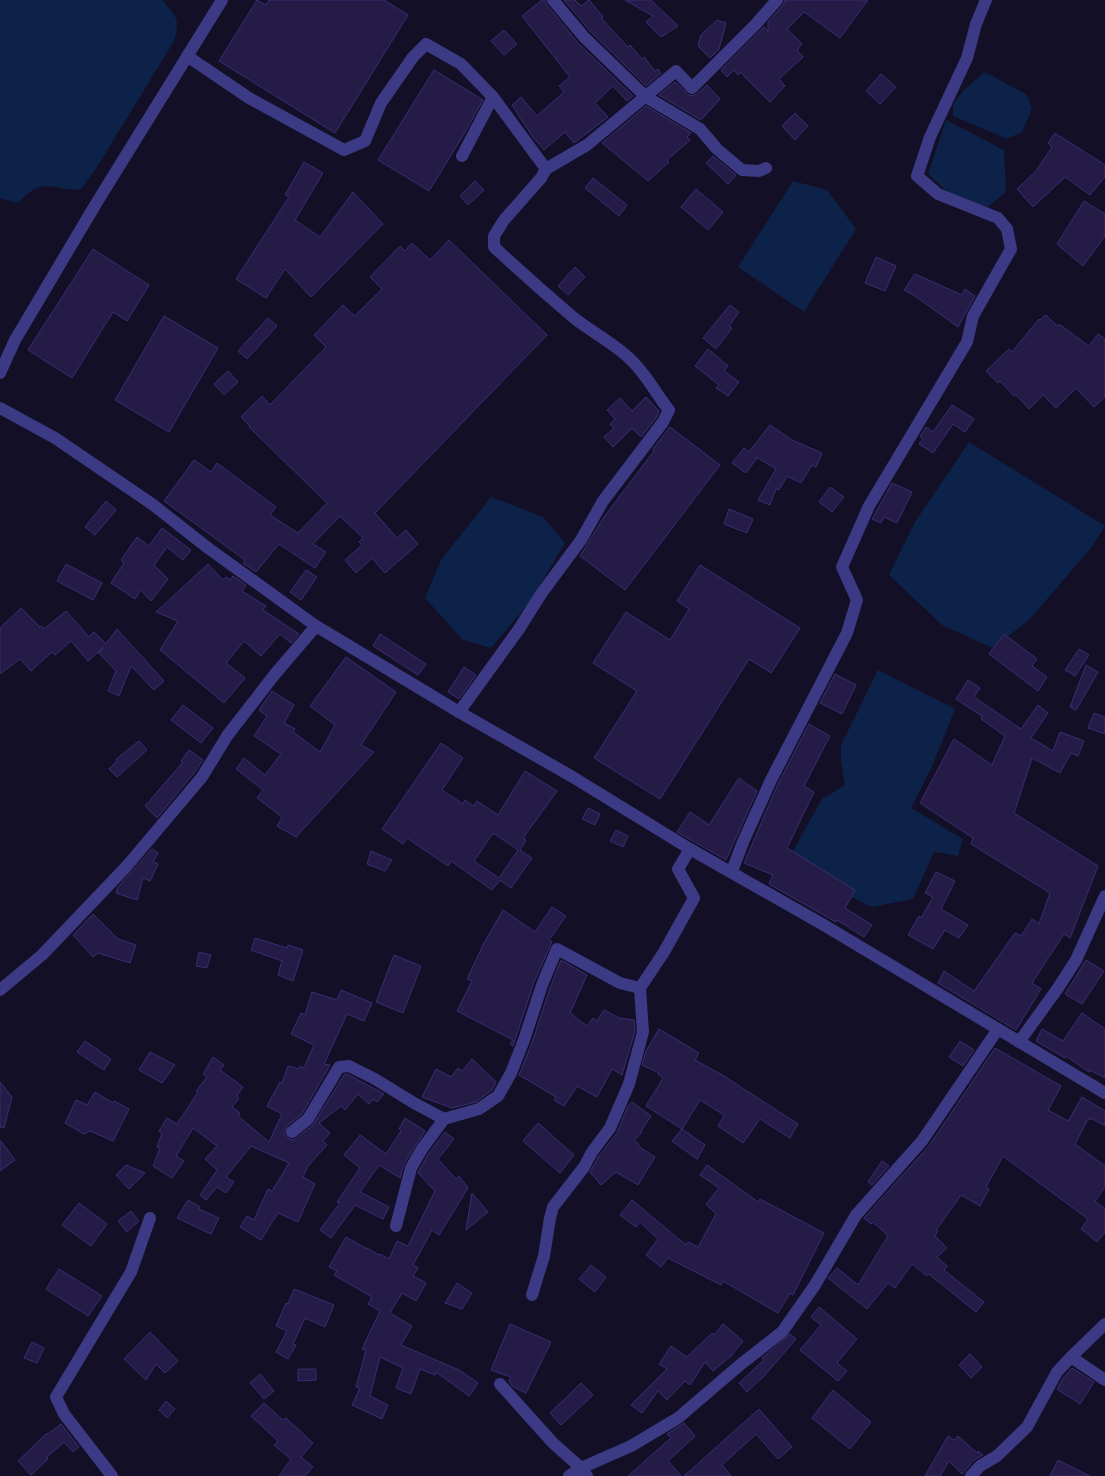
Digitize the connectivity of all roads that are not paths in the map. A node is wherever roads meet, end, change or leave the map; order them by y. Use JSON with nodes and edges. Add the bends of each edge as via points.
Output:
{"nodes":[{"id":1,"x":222,"y":0,"type":"edge"},
{"id":2,"x":553,"y":0,"type":"edge"},
{"id":3,"x":777,"y":0,"type":"edge"},
{"id":4,"x":986,"y":0,"type":"edge"},
{"id":5,"x":186,"y":56,"type":"junction"},
{"id":6,"x":493,"y":97,"type":"junction"},
{"id":7,"x":646,"y":97,"type":"junction"},
{"id":8,"x":462,"y":156,"type":"dead end"},
{"id":9,"x":766,"y":168,"type":"dead end"},
{"id":10,"x":546,"y":169,"type":"junction"},
{"id":11,"x":0,"y":374,"type":"edge"},
{"id":12,"x":0,"y":408,"type":"edge"},
{"id":13,"x":316,"y":626,"type":"junction"},
{"id":14,"x":459,"y":712,"type":"junction"},
{"id":15,"x":690,"y":849,"type":"junction"},
{"id":16,"x":732,"y":871,"type":"junction"},
{"id":17,"x":1105,"y":896,"type":"edge"},
{"id":18,"x":640,"y":988,"type":"junction"},
{"id":19,"x":0,"y":990,"type":"edge"},
{"id":20,"x":998,"y":1029,"type":"junction"},
{"id":21,"x":1019,"y":1042,"type":"junction"},
{"id":22,"x":1105,"y":1093,"type":"edge"},
{"id":23,"x":444,"y":1118,"type":"junction"},
{"id":24,"x":292,"y":1132,"type":"dead end"},
{"id":25,"x":150,"y":1218,"type":"dead end"},
{"id":26,"x":396,"y":1226,"type":"dead end"},
{"id":27,"x":532,"y":1295,"type":"dead end"},
{"id":28,"x":1105,"y":1324,"type":"edge"},
{"id":29,"x":1071,"y":1357,"type":"junction"},
{"id":30,"x":1105,"y":1380,"type":"edge"},
{"id":31,"x":500,"y":1384,"type":"dead end"},
{"id":32,"x":584,"y":1472,"type":"edge"},
{"id":33,"x":112,"y":1476,"type":"edge"},
{"id":34,"x":569,"y":1476,"type":"edge"},
{"id":35,"x":971,"y":1476,"type":"edge"}],
"edges":[{"from":1,"to":5,"type":"street"},
{"from":2,"to":7,"type":"street","via":[[584,38]]},
{"from":3,"to":7,"type":"street","via":[[692,88],[676,71]]},
{"from":4,"to":16,"type":"street","via":[[967,58],[930,137],[917,176],[938,194],[998,218],[1007,229],[1011,249],[973,316],[967,342],[869,506],[842,567],[857,600],[847,633],[771,780]]},
{"from":5,"to":6,"type":"street","via":[[248,98],[344,150],[365,141],[381,103],[412,57],[426,44],[461,64]]},
{"from":5,"to":11,"type":"street","via":[[15,340]]},
{"from":6,"to":8,"type":"street"},
{"from":6,"to":10,"type":"street"},
{"from":7,"to":9,"type":"street","via":[[700,130],[742,170]]},
{"from":7,"to":10,"type":"street","via":[[587,145]]},
{"from":10,"to":14,"type":"street","via":[[542,178],[504,220],[494,236],[494,247],[575,319],[629,358],[644,373],[669,410],[664,422],[603,501],[581,540]]},
{"from":12,"to":13,"type":"street","via":[[55,438],[152,504]]},
{"from":13,"to":14,"type":"street"},
{"from":13,"to":19,"type":"street","via":[[227,736],[202,777],[126,867],[42,954]]},
{"from":14,"to":15,"type":"street"},
{"from":15,"to":16,"type":"street"},
{"from":15,"to":18,"type":"street","via":[[678,869],[694,898]]},
{"from":16,"to":20,"type":"street"},
{"from":17,"to":21,"type":"street","via":[[1076,960]]},
{"from":18,"to":23,"type":"street","via":[[620,983],[557,949],[511,1073],[498,1096],[479,1109]]},
{"from":18,"to":27,"type":"street","via":[[643,1032],[629,1084],[610,1128],[553,1207],[544,1256]]},
{"from":20,"to":21,"type":"street"},
{"from":20,"to":32,"type":"street","via":[[922,1141],[856,1215],[815,1285],[782,1332],[678,1418]]},
{"from":21,"to":22,"type":"street"},
{"from":23,"to":24,"type":"street","via":[[350,1066],[339,1067],[308,1120]]},
{"from":23,"to":26,"type":"street","via":[[411,1168]]},
{"from":25,"to":33,"type":"street","via":[[131,1272],[56,1397],[64,1414]]},
{"from":28,"to":29,"type":"street"},
{"from":29,"to":30,"type":"street"},
{"from":29,"to":35,"type":"street","via":[[1057,1372],[1028,1428]]},
{"from":31,"to":32,"type":"street"},
{"from":32,"to":34,"type":"street"}]}
